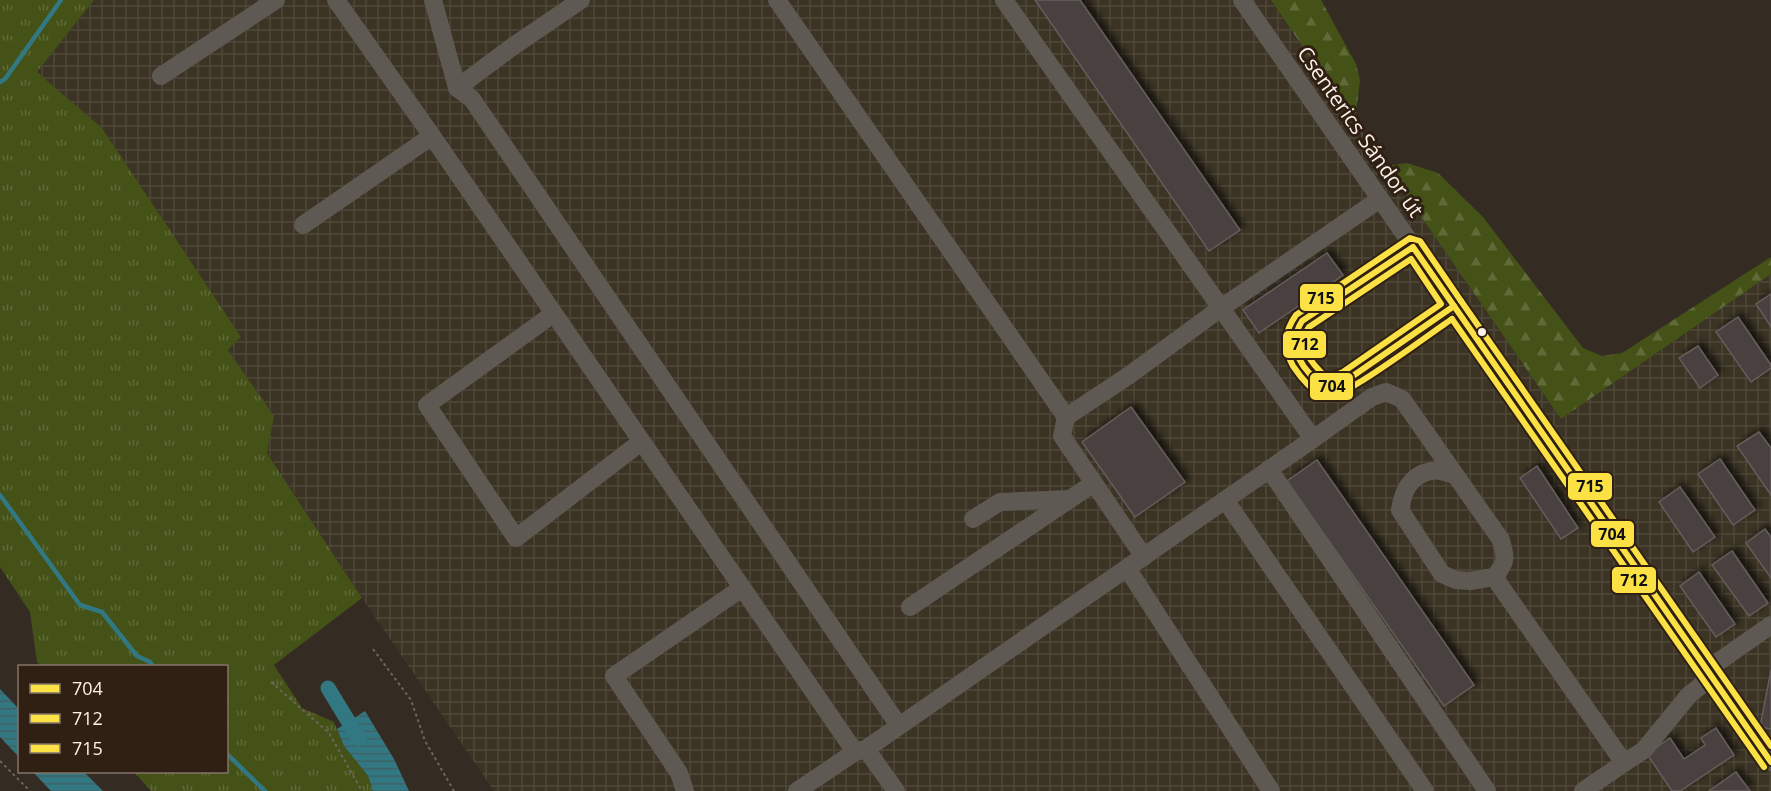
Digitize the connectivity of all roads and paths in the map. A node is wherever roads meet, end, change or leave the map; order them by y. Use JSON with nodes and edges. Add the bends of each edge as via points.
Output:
{"nodes":[{"id":1,"x":276,"y":0,"type":"edge"},
{"id":2,"x":336,"y":0,"type":"edge"},
{"id":3,"x":434,"y":0,"type":"edge"},
{"id":4,"x":581,"y":0,"type":"edge"},
{"id":5,"x":777,"y":0,"type":"edge"},
{"id":6,"x":1004,"y":0,"type":"edge"},
{"id":7,"x":1242,"y":0,"type":"edge"},
{"id":8,"x":161,"y":76,"type":"dead end"},
{"id":9,"x":457,"y":88,"type":"junction"},
{"id":10,"x":432,"y":136,"type":"junction"},
{"id":11,"x":1380,"y":199,"type":"junction"},
{"id":12,"x":303,"y":225,"type":"dead end"},
{"id":13,"x":1413,"y":247,"type":"junction"},
{"id":14,"x":1454,"y":306,"type":"junction"},
{"id":15,"x":1221,"y":308,"type":"junction"},
{"id":16,"x":553,"y":314,"type":"junction"},
{"id":17,"x":1066,"y":417,"type":"junction"},
{"id":18,"x":1313,"y":438,"type":"junction"},
{"id":19,"x":640,"y":442,"type":"junction"},
{"id":20,"x":1269,"y":470,"type":"junction"},
{"id":21,"x":1455,"y":475,"type":"junction"},
{"id":22,"x":1094,"y":483,"type":"junction"},
{"id":23,"x":1070,"y":499,"type":"junction"},
{"id":24,"x":1226,"y":501,"type":"junction"},
{"id":25,"x":974,"y":519,"type":"dead end"},
{"id":26,"x":1144,"y":557,"type":"junction"},
{"id":27,"x":1127,"y":568,"type":"junction"},
{"id":28,"x":1494,"y":577,"type":"junction"},
{"id":29,"x":742,"y":588,"type":"junction"},
{"id":30,"x":910,"y":607,"type":"dead end"},
{"id":31,"x":1771,"y":625,"type":"edge"},
{"id":32,"x":373,"y":649,"type":"dead end"},
{"id":33,"x":1711,"y":673,"type":"junction"},
{"id":34,"x":271,"y":682,"type":"dead end"},
{"id":35,"x":898,"y":726,"type":"junction"},
{"id":36,"x":860,"y":750,"type":"junction"},
{"id":37,"x":0,"y":761,"type":"edge"},
{"id":38,"x":1771,"y":762,"type":"edge"},
{"id":39,"x":1624,"y":763,"type":"junction"},
{"id":40,"x":30,"y":791,"type":"edge"},
{"id":41,"x":362,"y":791,"type":"edge"},
{"id":42,"x":454,"y":791,"type":"edge"},
{"id":43,"x":685,"y":791,"type":"edge"},
{"id":44,"x":797,"y":791,"type":"edge"},
{"id":45,"x":896,"y":791,"type":"edge"},
{"id":46,"x":1272,"y":791,"type":"edge"},
{"id":47,"x":1425,"y":791,"type":"edge"},
{"id":48,"x":1486,"y":791,"type":"edge"},
{"id":49,"x":1583,"y":791,"type":"edge"}],
"edges":[{"from":1,"to":8,"type":"street"},
{"from":2,"to":10,"type":"street"},
{"from":3,"to":9,"type":"street"},
{"from":4,"to":9,"type":"street"},
{"from":5,"to":17,"type":"street"},
{"from":6,"to":15,"type":"street"},
{"from":7,"to":11,"type":"street","name":"Csenterics Sándor út"},
{"from":9,"to":35,"type":"street","via":[[472,99]]},
{"from":10,"to":12,"type":"street"},
{"from":10,"to":16,"type":"street"},
{"from":11,"to":13,"type":"street","name":"Csenterics Sándor út"},
{"from":11,"to":15,"type":"street"},
{"from":13,"to":14,"type":"street","name":"Csenterics Sándor út"},
{"from":13,"to":14,"type":"street","via":[[1302,321],[1295,333],[1296,352],[1316,382],[1327,388],[1347,380]]},
{"from":14,"to":33,"type":"street","name":"Csenterics Sándor út"},
{"from":15,"to":17,"type":"street"},
{"from":15,"to":18,"type":"street"},
{"from":16,"to":19,"type":"street"},
{"from":16,"to":19,"type":"street","via":[[427,405],[516,538]]},
{"from":17,"to":22,"type":"street","via":[[1062,436]]},
{"from":18,"to":20,"type":"street"},
{"from":18,"to":21,"type":"street","via":[[1372,397],[1386,392],[1402,399]]},
{"from":19,"to":29,"type":"street"},
{"from":20,"to":24,"type":"street"},
{"from":20,"to":48,"type":"street"},
{"from":21,"to":28,"type":"street","via":[[1502,540],[1506,557]]},
{"from":21,"to":28,"type":"street","via":[[1432,470],[1412,480],[1402,495],[1400,510],[1442,574],[1470,581]]},
{"from":22,"to":23,"type":"street"},
{"from":22,"to":26,"type":"street"},
{"from":23,"to":25,"type":"street","via":[[1000,502]]},
{"from":23,"to":30,"type":"street"},
{"from":24,"to":26,"type":"street"},
{"from":24,"to":47,"type":"street"},
{"from":26,"to":27,"type":"street"},
{"from":27,"to":35,"type":"street"},
{"from":27,"to":46,"type":"street"},
{"from":28,"to":39,"type":"street"},
{"from":29,"to":36,"type":"street"},
{"from":29,"to":43,"type":"street","via":[[614,676],[679,773]]},
{"from":31,"to":33,"type":"street"},
{"from":32,"to":42,"type":"path","via":[[411,700],[425,741]]},
{"from":33,"to":38,"type":"street","name":"Csenterics Sándor út"},
{"from":33,"to":39,"type":"street","via":[[1644,750]]},
{"from":34,"to":41,"type":"path","via":[[329,733]]},
{"from":35,"to":36,"type":"street"},
{"from":36,"to":44,"type":"street"},
{"from":36,"to":45,"type":"street"},
{"from":37,"to":40,"type":"path"},
{"from":39,"to":49,"type":"street"}]}
